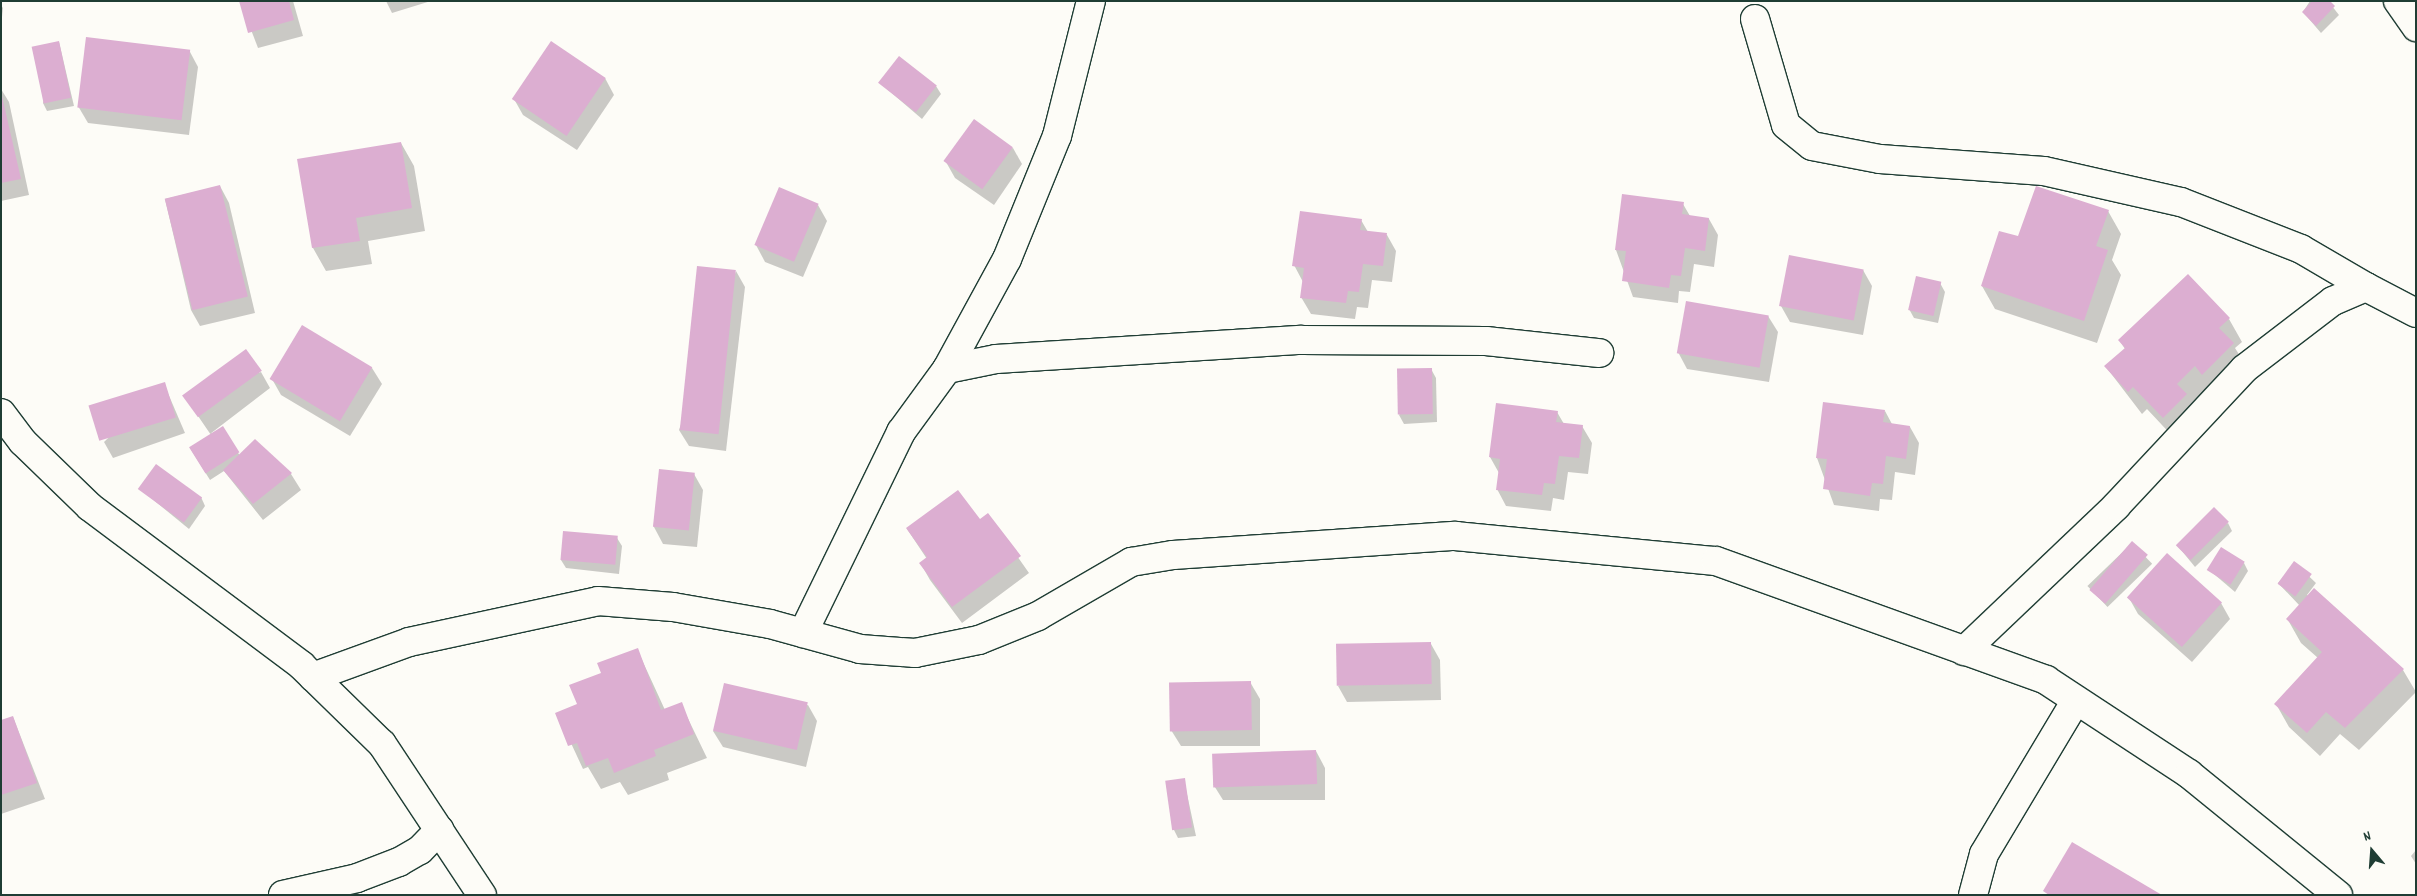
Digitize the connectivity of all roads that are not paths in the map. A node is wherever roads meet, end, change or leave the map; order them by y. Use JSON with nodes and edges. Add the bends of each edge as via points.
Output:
{"nodes":[{"id":1,"x":1091,"y":1,"type":"edge"},
{"id":2,"x":2398,"y":1,"type":"edge"},
{"id":3,"x":1755,"y":19,"type":"dead end"},
{"id":4,"x":2416,"y":27,"type":"edge"},
{"id":5,"x":2366,"y":287,"type":"junction"},
{"id":6,"x":2416,"y":313,"type":"edge"},
{"id":7,"x":1599,"y":353,"type":"dead end"},
{"id":8,"x":947,"y":369,"type":"junction"},
{"id":9,"x":1,"y":413,"type":"edge"},
{"id":10,"x":803,"y":633,"type":"junction"},
{"id":11,"x":1964,"y":651,"type":"junction"},
{"id":12,"x":313,"y":677,"type":"junction"},
{"id":13,"x":2076,"y":700,"type":"junction"},
{"id":14,"x":439,"y":830,"type":"junction"},
{"id":15,"x":283,"y":895,"type":"edge"},
{"id":16,"x":482,"y":895,"type":"edge"},
{"id":17,"x":1973,"y":895,"type":"edge"},
{"id":18,"x":2338,"y":895,"type":"edge"}],
"edges":[{"from":1,"to":8,"type":"street","via":[[1057,136],[1007,259]]},
{"from":2,"to":4,"type":"street"},
{"from":3,"to":5,"type":"street","via":[[1786,125],[1812,146],[1880,160],[2044,171],[2180,202],[2301,250]]},
{"from":5,"to":6,"type":"street"},
{"from":5,"to":11,"type":"street","via":[[2333,301],[2244,369],[2116,506]]},
{"from":7,"to":8,"type":"street","via":[[1486,341],[1301,340],[996,359]]},
{"from":8,"to":10,"type":"street","via":[[901,432]]},
{"from":9,"to":12,"type":"street","via":[[23,442],[90,506]]},
{"from":10,"to":11,"type":"street","via":[[860,649],[915,653],[979,640],[1038,616],[1131,562],[1235,549],[1455,536],[1716,561]]},
{"from":10,"to":12,"type":"street","via":[[673,608],[598,601],[409,642]]},
{"from":11,"to":13,"type":"street","via":[[2046,680]]},
{"from":12,"to":14,"type":"street","via":[[382,744]]},
{"from":13,"to":17,"type":"street","via":[[1984,854]]},
{"from":13,"to":18,"type":"street","via":[[2188,774]]},
{"from":14,"to":15,"type":"street","via":[[420,850],[399,862],[357,878]]},
{"from":14,"to":16,"type":"street"}]}
